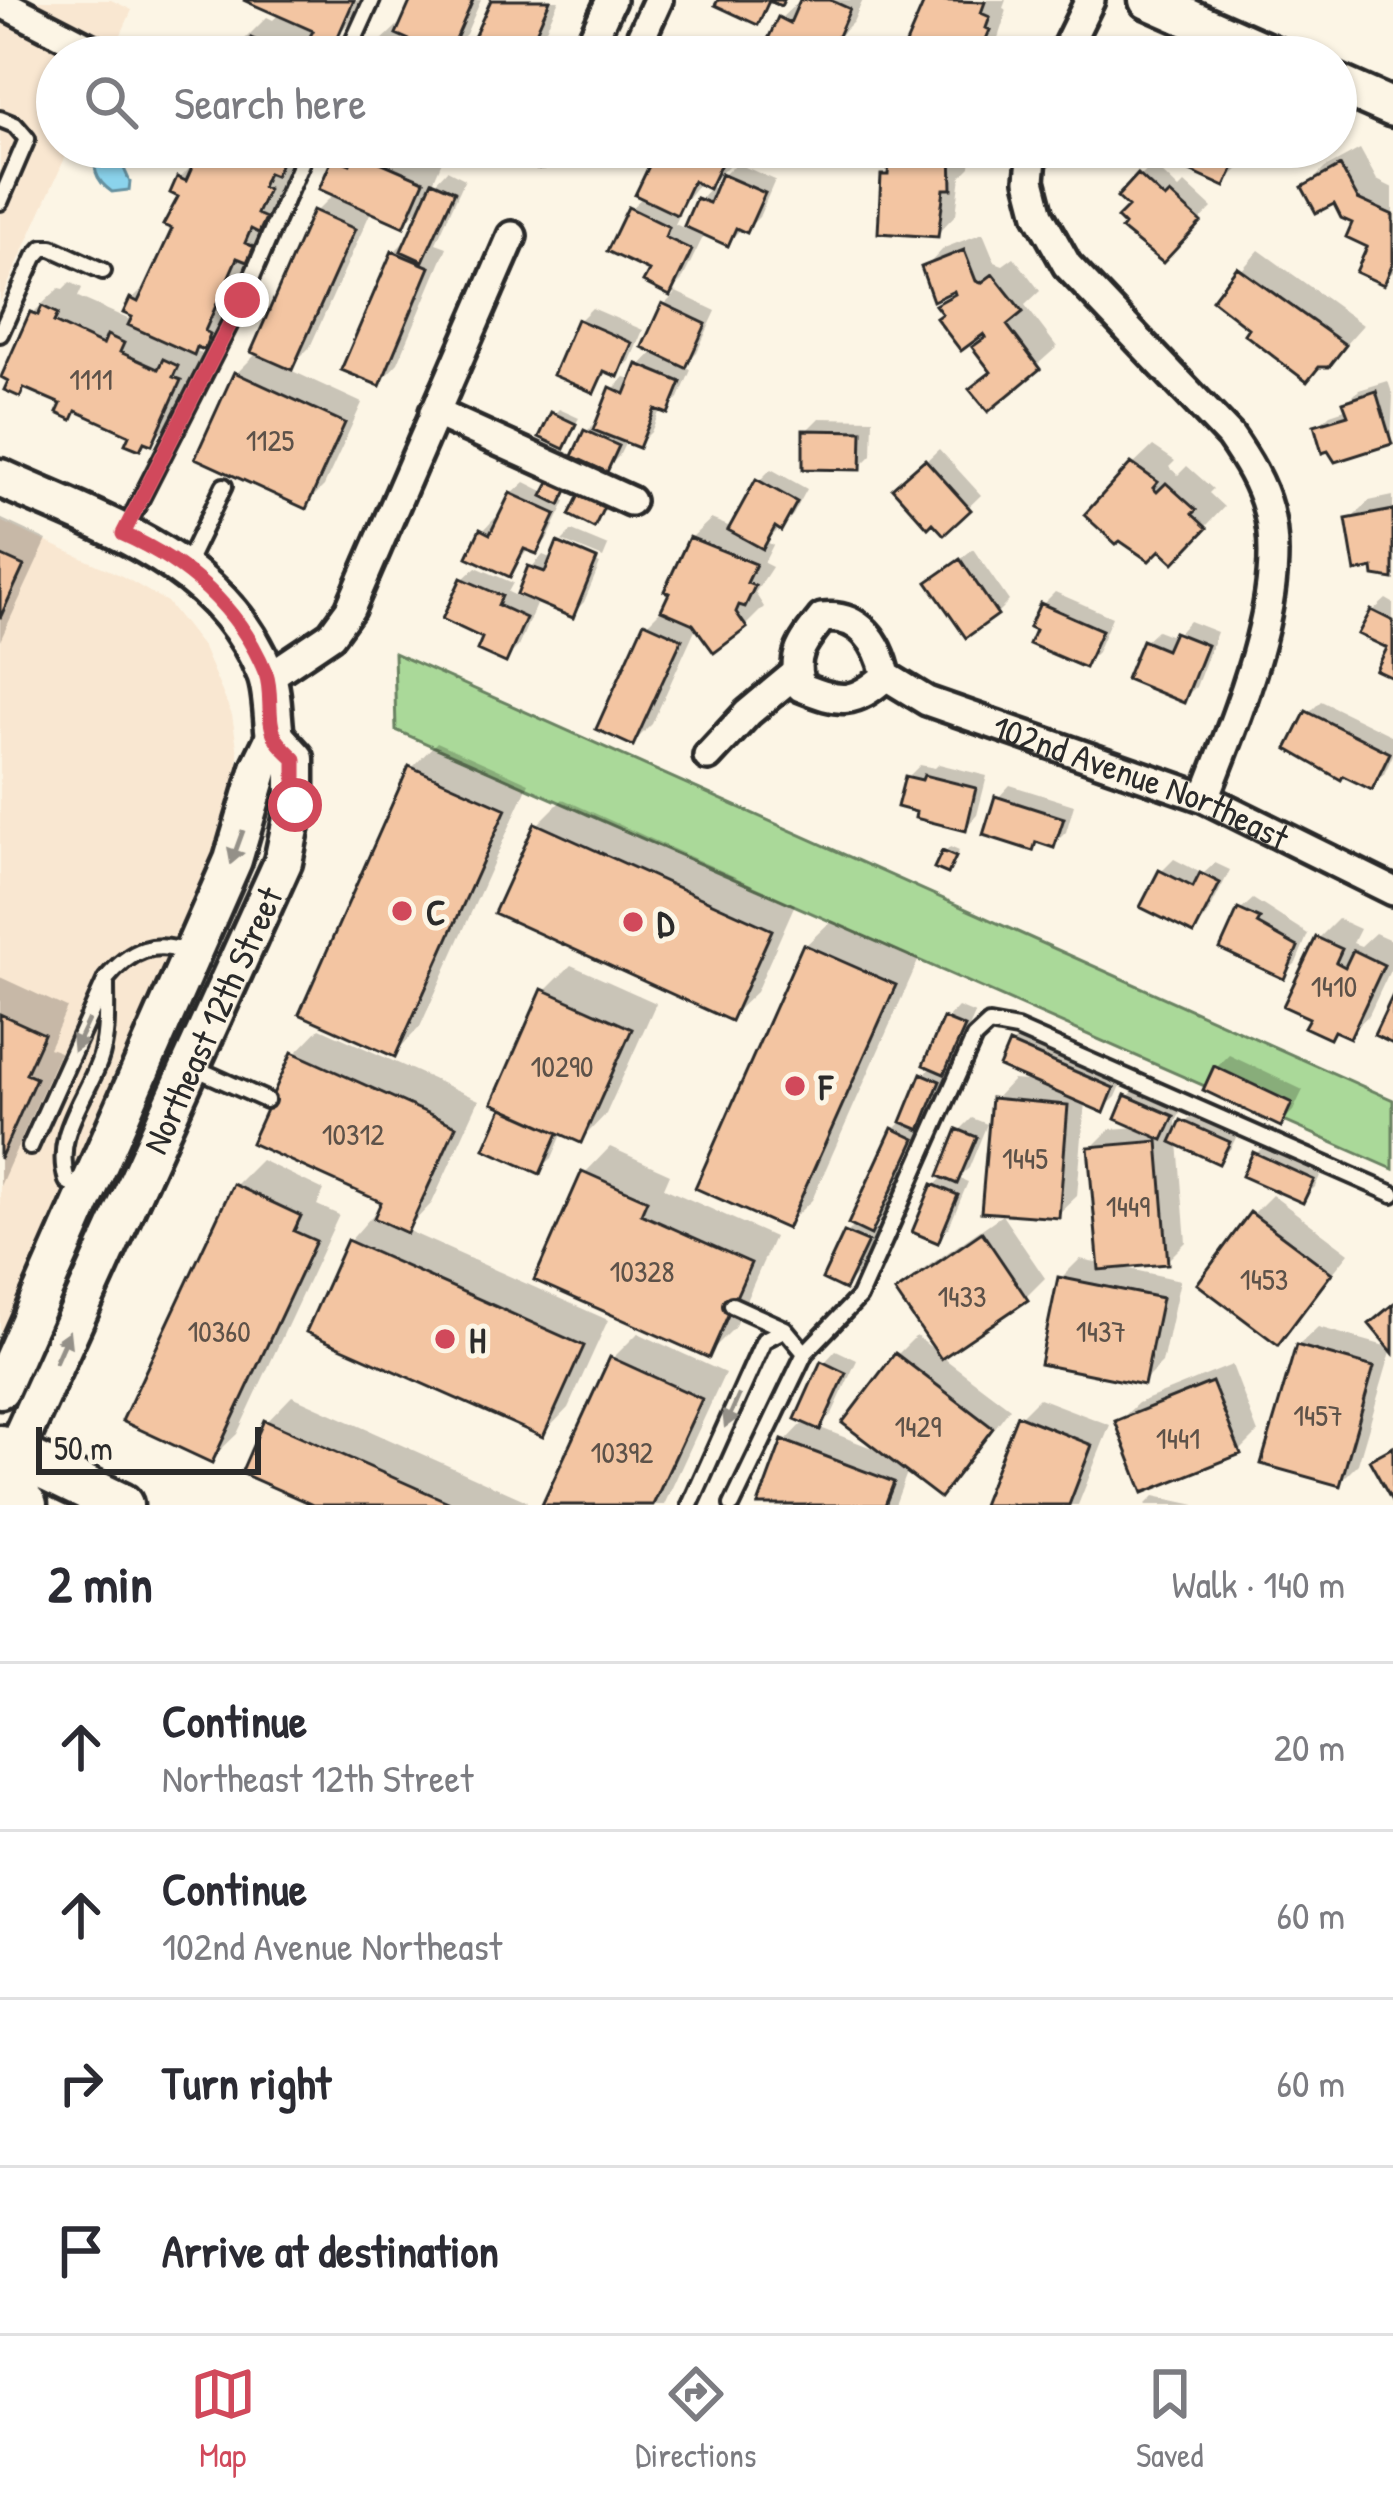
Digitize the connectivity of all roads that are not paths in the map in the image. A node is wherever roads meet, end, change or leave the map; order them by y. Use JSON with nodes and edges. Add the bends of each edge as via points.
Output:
{"nodes":[{"id":1,"x":372,"y":0,"type":"edge"},
{"id":2,"x":611,"y":0,"type":"edge"},
{"id":3,"x":658,"y":0,"type":"edge"},
{"id":4,"x":1090,"y":0,"type":"edge"},
{"id":5,"x":1148,"y":0,"type":"edge"},
{"id":6,"x":0,"y":2,"type":"edge"},
{"id":7,"x":66,"y":36,"type":"edge"},
{"id":8,"x":356,"y":36,"type":"edge"},
{"id":9,"x":594,"y":36,"type":"edge"},
{"id":10,"x":642,"y":36,"type":"edge"},
{"id":11,"x":1072,"y":36,"type":"edge"},
{"id":12,"x":1229,"y":36,"type":"edge"},
{"id":13,"x":1357,"y":92,"type":"edge"},
{"id":14,"x":1393,"y":108,"type":"edge"},
{"id":15,"x":0,"y":118,"type":"edge"},
{"id":16,"x":299,"y":168,"type":"edge"},
{"id":17,"x":1031,"y":168,"type":"edge"},
{"id":18,"x":0,"y":202,"type":"edge"},
{"id":19,"x":512,"y":236,"type":"dead end"},
{"id":20,"x":103,"y":271,"type":"dead end"},
{"id":21,"x":0,"y":334,"type":"edge"},
{"id":22,"x":434,"y":412,"type":"junction"},
{"id":23,"x":0,"y":478,"type":"edge"},
{"id":24,"x":224,"y":486,"type":"dead end"},
{"id":25,"x":631,"y":502,"type":"dead end"},
{"id":26,"x":123,"y":534,"type":"junction"},
{"id":27,"x":185,"y":566,"type":"junction"},
{"id":28,"x":796,"y":673,"type":"junction"},
{"id":29,"x":886,"y":676,"type":"junction"},
{"id":30,"x":268,"y":677,"type":"junction"},
{"id":31,"x":275,"y":737,"type":"junction"},
{"id":32,"x":708,"y":756,"type":"dead end"},
{"id":33,"x":1204,"y":798,"type":"junction"},
{"id":34,"x":1393,"y":891,"type":"edge"},
{"id":35,"x":191,"y":953,"type":"junction"},
{"id":36,"x":106,"y":979,"type":"junction"},
{"id":37,"x":190,"y":1066,"type":"junction"},
{"id":38,"x":266,"y":1100,"type":"dead end"},
{"id":39,"x":161,"y":1130,"type":"junction"},
{"id":40,"x":29,"y":1147,"type":"dead end"},
{"id":41,"x":85,"y":1192,"type":"junction"},
{"id":42,"x":1393,"y":1194,"type":"edge"},
{"id":43,"x":732,"y":1305,"type":"dead end"},
{"id":44,"x":785,"y":1329,"type":"junction"},
{"id":45,"x":805,"y":1353,"type":"junction"},
{"id":46,"x":0,"y":1389,"type":"edge"},
{"id":47,"x":4,"y":1469,"type":"edge"},
{"id":48,"x":25,"y":1505,"type":"edge"},
{"id":49,"x":121,"y":1505,"type":"edge"},
{"id":50,"x":690,"y":1505,"type":"edge"},
{"id":51,"x":732,"y":1505,"type":"edge"}],
"edges":[{"from":1,"to":8,"type":"lane"},
{"from":2,"to":9,"type":"street"},
{"from":3,"to":10,"type":"street"},
{"from":4,"to":11,"type":"street"},
{"from":5,"to":12,"type":"street"},
{"from":6,"to":7,"type":"street"},
{"from":13,"to":14,"type":"street"},
{"from":15,"to":18,"type":"lane","via":[[27,140]]},
{"from":16,"to":26,"type":"lane"},
{"from":17,"to":33,"type":"street","via":[[1039,215],[1067,265],[1230,436],[1269,513],[1265,618]]},
{"from":19,"to":22,"type":"street"},
{"from":20,"to":21,"type":"lane","via":[[43,248]]},
{"from":22,"to":25,"type":"street"},
{"from":22,"to":30,"type":"street","via":[[350,609],[331,634]]},
{"from":23,"to":26,"type":"street"},
{"from":24,"to":27,"type":"lane"},
{"from":26,"to":27,"type":"street"},
{"from":27,"to":30,"type":"street","via":[[226,608]]},
{"from":28,"to":29,"type":"street","via":[[801,687],[830,700],[850,700]]},
{"from":28,"to":29,"type":"street","via":[[797,650],[822,618],[837,616],[857,622],[871,639]]},
{"from":28,"to":32,"type":"street"},
{"from":29,"to":33,"type":"street","name":"102nd Avenue Northeast","via":[[927,701]]},
{"from":30,"to":31,"type":"street"},
{"from":31,"to":35,"type":"street","name":"Northeast 12th Street","one_way":true},
{"from":31,"to":37,"type":"street","name":"Northeast 12th Street","via":[[295,759],[283,862]]},
{"from":33,"to":34,"type":"street","name":"102nd Avenue Northeast"},
{"from":35,"to":36,"type":"lane","via":[[139,950]]},
{"from":35,"to":39,"type":"street","via":[[199,986],[161,1086]]},
{"from":35,"to":41,"type":"street","name":"Northeast 12th Street"},
{"from":36,"to":40,"type":"lane","one_way":true},
{"from":36,"to":41,"type":"lane","via":[[99,1060],[62,1150],[67,1181]]},
{"from":37,"to":38,"type":"lane"},
{"from":37,"to":39,"type":"street","name":"Northeast 12th Street"},
{"from":47,"to":39,"type":"street","name":"Northeast 12th Street","one_way":true},
{"from":41,"to":46,"type":"street","name":"Northeast 12th Street"},
{"from":42,"to":45,"type":"lane","via":[[1017,1029],[989,1024],[974,1038],[859,1297]]},
{"from":43,"to":44,"type":"lane"},
{"from":44,"to":45,"type":"lane"},
{"from":44,"to":50,"type":"lane","one_way":true,"via":[[764,1340]]},
{"from":45,"to":51,"type":"lane"},
{"from":47,"to":48,"type":"main road"},
{"from":47,"to":49,"type":"main road"}]}
